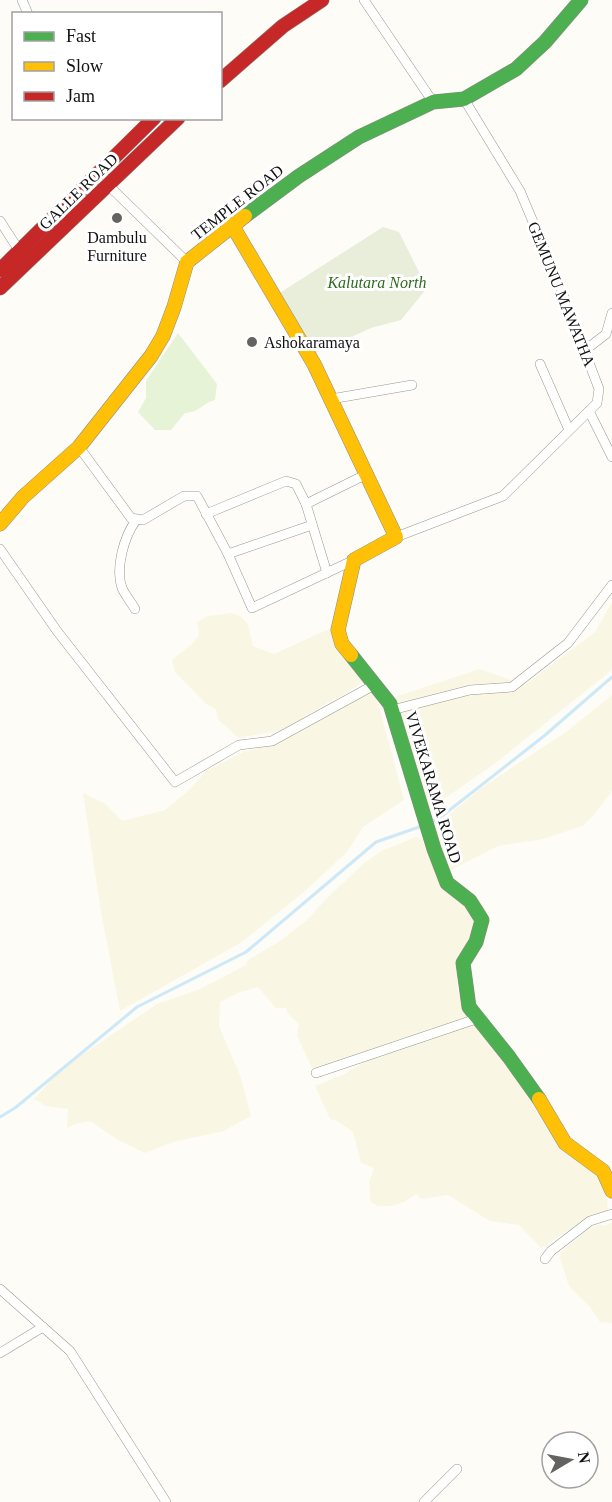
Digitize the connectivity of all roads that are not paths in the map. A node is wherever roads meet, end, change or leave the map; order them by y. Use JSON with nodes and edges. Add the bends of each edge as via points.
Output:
{"nodes":[{"id":1,"x":299,"y":0,"type":"edge"},
{"id":2,"x":322,"y":0,"type":"edge"},
{"id":3,"x":364,"y":0,"type":"edge"},
{"id":4,"x":581,"y":0,"type":"edge"},
{"id":5,"x":222,"y":63,"type":"edge"},
{"id":6,"x":222,"y":79,"type":"edge"},
{"id":7,"x":464,"y":99,"type":"junction"},
{"id":8,"x":433,"y":102,"type":"junction"},
{"id":9,"x":152,"y":120,"type":"edge"},
{"id":10,"x":176,"y":120,"type":"edge"},
{"id":11,"x":97,"y":176,"type":"junction"},
{"id":12,"x":108,"y":185,"type":"junction"},
{"id":13,"x":0,"y":221,"type":"edge"},
{"id":14,"x":232,"y":225,"type":"junction"},
{"id":15,"x":20,"y":252,"type":"junction"},
{"id":16,"x":187,"y":262,"type":"junction"},
{"id":17,"x":0,"y":270,"type":"edge"},
{"id":18,"x":0,"y":288,"type":"edge"},
{"id":19,"x":612,"y":313,"type":"edge"},
{"id":20,"x":584,"y":351,"type":"junction"},
{"id":21,"x":540,"y":364,"type":"dead end"},
{"id":22,"x":412,"y":385,"type":"dead end"},
{"id":23,"x":331,"y":399,"type":"junction"},
{"id":24,"x":588,"y":411,"type":"junction"},
{"id":25,"x":569,"y":430,"type":"junction"},
{"id":26,"x":79,"y":447,"type":"junction"},
{"id":27,"x":612,"y":457,"type":"edge"},
{"id":28,"x":367,"y":474,"type":"junction"},
{"id":29,"x":306,"y":504,"type":"junction"},
{"id":30,"x":206,"y":514,"type":"junction"},
{"id":31,"x":135,"y":520,"type":"junction"},
{"id":32,"x":0,"y":524,"type":"edge"},
{"id":33,"x":312,"y":525,"type":"junction"},
{"id":34,"x":396,"y":537,"type":"junction"},
{"id":35,"x":0,"y":549,"type":"edge"},
{"id":36,"x":228,"y":554,"type":"junction"},
{"id":37,"x":354,"y":560,"type":"junction"},
{"id":38,"x":327,"y":573,"type":"junction"},
{"id":39,"x":612,"y":585,"type":"edge"},
{"id":40,"x":135,"y":609,"type":"dead end"},
{"id":41,"x":376,"y":684,"type":"junction"},
{"id":42,"x":392,"y":710,"type":"junction"},
{"id":43,"x":479,"y":1018,"type":"junction"},
{"id":44,"x":316,"y":1073,"type":"dead end"},
{"id":45,"x":612,"y":1191,"type":"edge"},
{"id":46,"x":612,"y":1214,"type":"edge"},
{"id":47,"x":545,"y":1259,"type":"dead end"},
{"id":48,"x":0,"y":1289,"type":"edge"},
{"id":49,"x":43,"y":1327,"type":"junction"},
{"id":50,"x":0,"y":1353,"type":"edge"},
{"id":51,"x":457,"y":1469,"type":"dead end"},
{"id":52,"x":166,"y":1502,"type":"edge"},
{"id":53,"x":424,"y":1502,"type":"edge"}],
"edges":[{"from":1,"to":5,"type":"main road"},
{"from":2,"to":6,"type":"main road","via":[[283,26]]},
{"from":3,"to":8,"type":"street"},
{"from":4,"to":7,"type":"main road","name":"TEMPLE ROAD","via":[[516,69]]},
{"from":7,"to":8,"type":"main road","name":"TEMPLE ROAD"},
{"from":7,"to":20,"type":"street","name":"GEMUNU MAWATHA","via":[[520,190]]},
{"from":8,"to":14,"type":"main road","name":"TEMPLE ROAD","via":[[359,137]]},
{"from":9,"to":11,"type":"main road","name":"GALLE ROAD"},
{"from":10,"to":12,"type":"main road","name":"GALLE ROAD"},
{"from":11,"to":12,"type":"street"},
{"from":11,"to":15,"type":"main road","name":"GALLE ROAD"},
{"from":12,"to":16,"type":"street"},
{"from":12,"to":18,"type":"main road","name":"GALLE ROAD"},
{"from":13,"to":15,"type":"street"},
{"from":14,"to":16,"type":"main road","name":"TEMPLE ROAD"},
{"from":14,"to":23,"type":"main road"},
{"from":15,"to":17,"type":"main road","name":"GALLE ROAD"},
{"from":16,"to":26,"type":"main road","name":"TEMPLE ROAD","via":[[163,336]]},
{"from":19,"to":20,"type":"street","via":[[606,334]]},
{"from":20,"to":24,"type":"street","name":"GEMUNU MAWATHA","via":[[599,388],[597,403]]},
{"from":21,"to":25,"type":"street"},
{"from":22,"to":23,"type":"street"},
{"from":23,"to":28,"type":"main road"},
{"from":24,"to":25,"type":"street","name":"GEMUNU MAWATHA"},
{"from":24,"to":27,"type":"street"},
{"from":25,"to":34,"type":"street","name":"GEMUNU MAWATHA","via":[[503,496]]},
{"from":26,"to":31,"type":"street"},
{"from":26,"to":32,"type":"main road","name":"TEMPLE ROAD","via":[[23,497]]},
{"from":28,"to":29,"type":"street"},
{"from":28,"to":34,"type":"main road"},
{"from":29,"to":30,"type":"street","via":[[296,484],[286,481]]},
{"from":29,"to":33,"type":"street"},
{"from":30,"to":31,"type":"street","via":[[197,496],[184,496],[143,520]]},
{"from":30,"to":36,"type":"street"},
{"from":31,"to":40,"type":"street","via":[[120,561],[122,587]]},
{"from":33,"to":36,"type":"street"},
{"from":33,"to":38,"type":"street"},
{"from":34,"to":37,"type":"main road"},
{"from":35,"to":41,"type":"street","via":[[57,631],[175,782],[239,745],[272,741]]},
{"from":36,"to":38,"type":"street","via":[[252,609]]},
{"from":37,"to":38,"type":"street"},
{"from":37,"to":41,"type":"main road","name":"VIVEKARAMA ROAD","via":[[338,630],[342,644]]},
{"from":39,"to":42,"type":"street","via":[[568,643],[512,687],[470,690]]},
{"from":41,"to":42,"type":"main road","name":"VIVEKARAMA ROAD"},
{"from":42,"to":43,"type":"main road","name":"VIVEKARAMA ROAD","via":[[447,883],[470,901],[482,920],[476,942],[463,963],[469,1007]]},
{"from":43,"to":44,"type":"street"},
{"from":43,"to":45,"type":"main road","name":"VIVEKARAMA ROAD","via":[[535,1093],[565,1143],[603,1171]]},
{"from":46,"to":47,"type":"street","via":[[590,1221]]},
{"from":48,"to":49,"type":"street"},
{"from":49,"to":50,"type":"street"},
{"from":49,"to":52,"type":"street","via":[[70,1351]]},
{"from":51,"to":53,"type":"street"}]}
